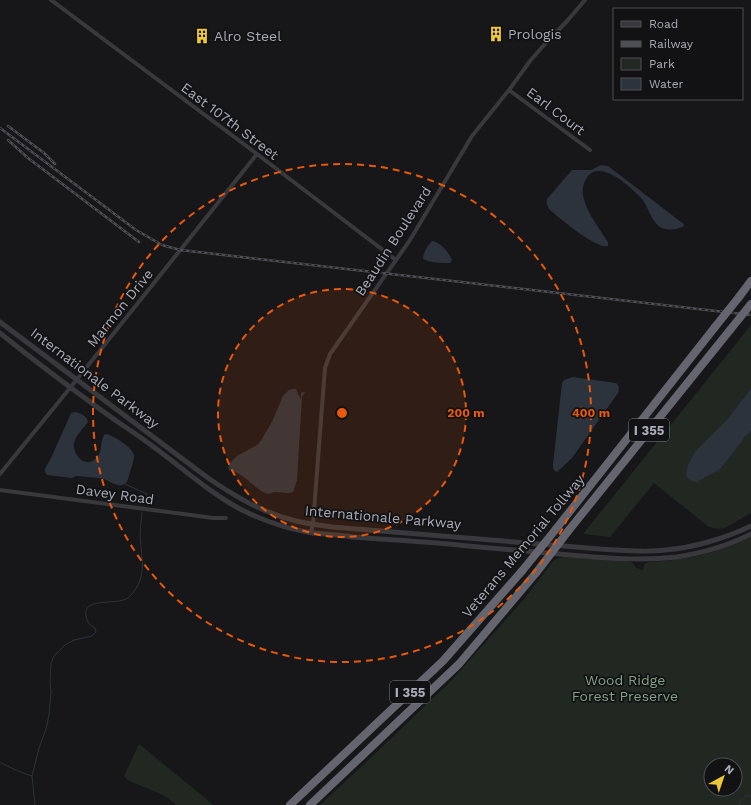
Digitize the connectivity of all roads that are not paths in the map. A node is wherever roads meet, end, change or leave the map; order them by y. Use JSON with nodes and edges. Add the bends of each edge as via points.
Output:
{"nodes":[{"id":1,"x":51,"y":0,"type":"edge"},
{"id":2,"x":585,"y":0,"type":"edge"},
{"id":3,"x":509,"y":90,"type":"junction"},
{"id":4,"x":590,"y":150,"type":"dead end"},
{"id":5,"x":257,"y":154,"type":"junction"},
{"id":6,"x":396,"y":260,"type":"junction"},
{"id":7,"x":751,"y":282,"type":"edge"},
{"id":8,"x":751,"y":304,"type":"edge"},
{"id":9,"x":0,"y":322,"type":"edge"},
{"id":10,"x":0,"y":333,"type":"edge"},
{"id":11,"x":77,"y":380,"type":"junction"},
{"id":12,"x":70,"y":388,"type":"junction"},
{"id":13,"x":0,"y":474,"type":"edge"},
{"id":14,"x":0,"y":490,"type":"edge"},
{"id":15,"x":226,"y":518,"type":"dead end"},
{"id":16,"x":313,"y":524,"type":"junction"},
{"id":17,"x":751,"y":526,"type":"edge"},
{"id":18,"x":311,"y":532,"type":"junction"},
{"id":19,"x":751,"y":534,"type":"edge"},
{"id":20,"x":290,"y":805,"type":"edge"},
{"id":21,"x":310,"y":805,"type":"edge"}],
"edges":[{"from":1,"to":5,"type":"street","name":"East 107th Street"},
{"from":2,"to":3,"type":"street","name":"Beaudin Boulevard","via":[[544,44]]},
{"from":3,"to":4,"type":"street","name":"Earl Court"},
{"from":3,"to":6,"type":"street","name":"Beaudin Boulevard","via":[[469,140]]},
{"from":5,"to":6,"type":"street","name":"East 107th Street"},
{"from":5,"to":11,"type":"street","name":"Marmon Drive"},
{"from":6,"to":16,"type":"street","name":"Beaudin Boulevard","via":[[330,354],[324,368]]},
{"from":7,"to":20,"type":"highway","name":"Veterans Memorial Tollway","number":"I 355","bridge":true,"via":[[522,571],[443,661]]},
{"from":8,"to":21,"type":"highway","name":"Veterans Memorial Tollway","number":"I 355","bridge":true,"via":[[536,573],[459,664]]},
{"from":9,"to":11,"type":"street","name":"Internationale Parkway"},
{"from":10,"to":12,"type":"street","name":"Internationale Parkway"},
{"from":11,"to":12,"type":"street","name":"Marmon Drive"},
{"from":11,"to":16,"type":"street","name":"Internationale Parkway","via":[[230,493],[277,515]]},
{"from":12,"to":13,"type":"street","name":"Marmon Drive"},
{"from":12,"to":18,"type":"street","name":"Internationale Parkway","via":[[241,509],[272,523]]},
{"from":14,"to":15,"type":"street","name":"Davey Road"},
{"from":16,"to":17,"type":"street","name":"Internationale Parkway","via":[[336,528],[641,551],[666,550],[705,543]]},
{"from":16,"to":18,"type":"street","name":"Beaudin Boulevard"},
{"from":18,"to":19,"type":"street","name":"Internationale Parkway","via":[[629,560],[694,554]]}]}
